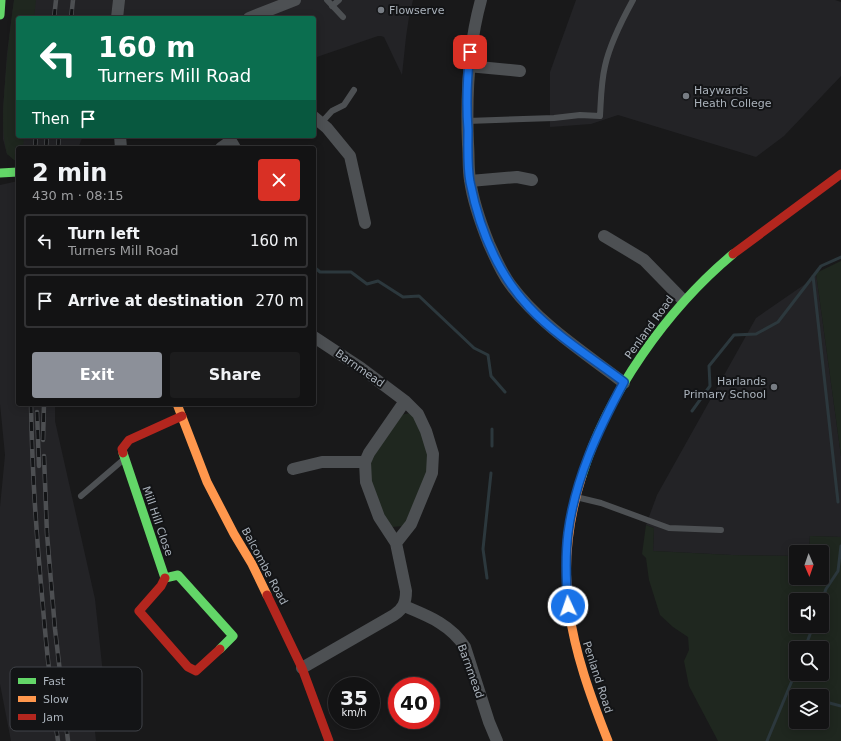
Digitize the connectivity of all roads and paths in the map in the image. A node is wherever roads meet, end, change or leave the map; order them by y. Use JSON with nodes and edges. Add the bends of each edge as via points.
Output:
{"nodes":[{"id":1,"x":1,"y":0,"type":"edge"},
{"id":2,"x":119,"y":0,"type":"edge"},
{"id":3,"x":295,"y":0,"type":"edge"},
{"id":4,"x":326,"y":0,"type":"edge"},
{"id":5,"x":339,"y":0,"type":"edge"},
{"id":6,"x":481,"y":0,"type":"edge"},
{"id":7,"x":634,"y":0,"type":"edge"},
{"id":8,"x":277,"y":3,"type":"edge"},
{"id":9,"x":332,"y":6,"type":"junction"},
{"id":10,"x":0,"y":15,"type":"edge"},
{"id":11,"x":117,"y":16,"type":"edge"},
{"id":12,"x":253,"y":16,"type":"edge"},
{"id":13,"x":343,"y":17,"type":"dead end"},
{"id":14,"x":468,"y":66,"type":"junction"},
{"id":15,"x":520,"y":71,"type":"dead end"},
{"id":16,"x":354,"y":90,"type":"dead end"},
{"id":17,"x":318,"y":120,"type":"edge"},
{"id":18,"x":467,"y":121,"type":"junction"},
{"id":19,"x":16,"y":172,"type":"edge"},
{"id":20,"x":0,"y":173,"type":"edge"},
{"id":21,"x":841,"y":174,"type":"edge"},
{"id":22,"x":532,"y":180,"type":"dead end"},
{"id":23,"x":470,"y":181,"type":"junction"},
{"id":24,"x":365,"y":223,"type":"dead end"},
{"id":25,"x":604,"y":236,"type":"dead end"},
{"id":26,"x":683,"y":300,"type":"junction"},
{"id":27,"x":316,"y":338,"type":"edge"},
{"id":28,"x":624,"y":382,"type":"junction"},
{"id":29,"x":405,"y":401,"type":"junction"},
{"id":30,"x":178,"y":406,"type":"edge"},
{"id":31,"x":182,"y":416,"type":"junction"},
{"id":32,"x":124,"y":459,"type":"junction"},
{"id":33,"x":365,"y":462,"type":"junction"},
{"id":34,"x":293,"y":469,"type":"dead end"},
{"id":35,"x":81,"y":496,"type":"dead end"},
{"id":36,"x":575,"y":497,"type":"junction"},
{"id":37,"x":721,"y":530,"type":"dead end"},
{"id":38,"x":396,"y":543,"type":"junction"},
{"id":39,"x":165,"y":578,"type":"junction"},
{"id":40,"x":404,"y":606,"type":"junction"},
{"id":41,"x":302,"y":668,"type":"junction"},
{"id":42,"x":329,"y":741,"type":"edge"},
{"id":43,"x":497,"y":741,"type":"edge"},
{"id":44,"x":608,"y":741,"type":"edge"}],
"edges":[{"from":1,"to":10,"type":"street"},
{"from":2,"to":11,"type":"street"},
{"from":3,"to":8,"type":"street"},
{"from":4,"to":9,"type":"lane"},
{"from":5,"to":9,"type":"lane"},
{"from":6,"to":14,"type":"street","via":[[474,24]]},
{"from":7,"to":18,"type":"lane","via":[[605,66],[600,116]]},
{"from":8,"to":12,"type":"street"},
{"from":9,"to":13,"type":"lane"},
{"from":14,"to":15,"type":"street"},
{"from":14,"to":18,"type":"street"},
{"from":16,"to":17,"type":"lane","via":[[344,105]]},
{"from":17,"to":24,"type":"street","via":[[328,128],[350,156]]},
{"from":18,"to":23,"type":"street"},
{"from":19,"to":20,"type":"street"},
{"from":21,"to":26,"type":"street","name":"Penland Road","via":[[727,259]]},
{"from":22,"to":23,"type":"street","via":[[517,177]]},
{"from":23,"to":28,"type":"street","via":[[480,222],[509,283],[529,307],[550,326]]},
{"from":25,"to":26,"type":"street","via":[[644,260]]},
{"from":26,"to":28,"type":"street","name":"Penland Road"},
{"from":27,"to":29,"type":"street","name":"Barnmead"},
{"from":28,"to":36,"type":"street","name":"Penland Road","via":[[595,437]]},
{"from":29,"to":33,"type":"street"},
{"from":29,"to":38,"type":"street","name":"Barnmead","via":[[418,414],[426,430],[433,454],[432,473],[412,524]]},
{"from":30,"to":31,"type":"street","name":"Balcombe Road"},
{"from":31,"to":32,"type":"street","via":[[129,440],[122,449]]},
{"from":31,"to":41,"type":"street","name":"Balcombe Road","via":[[207,482],[252,564]]},
{"from":32,"to":35,"type":"lane"},
{"from":32,"to":39,"type":"street","name":"Mill Hill Close"},
{"from":33,"to":34,"type":"street","via":[[322,462]]},
{"from":33,"to":38,"type":"street","via":[[366,482],[379,517]]},
{"from":36,"to":37,"type":"lane","via":[[601,503],[669,528]]},
{"from":36,"to":44,"type":"street","name":"Penland Road","via":[[568,533],[568,606],[574,643]]},
{"from":38,"to":40,"type":"street","via":[[406,591]]},
{"from":39,"to":39,"type":"street","via":[[178,575],[233,636],[196,671],[188,667],[139,611]]},
{"from":40,"to":41,"type":"street","via":[[394,615]]},
{"from":40,"to":43,"type":"street","name":"Barnmead","via":[[444,624],[460,639]]},
{"from":41,"to":42,"type":"street","name":"Balcombe Road"}]}
